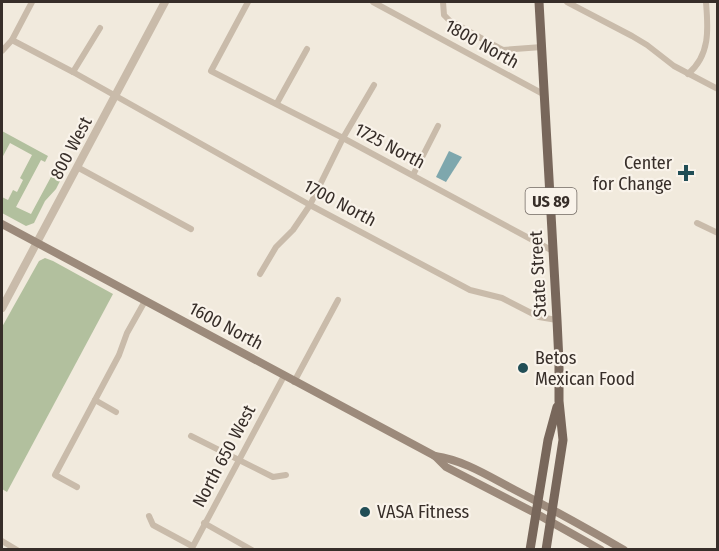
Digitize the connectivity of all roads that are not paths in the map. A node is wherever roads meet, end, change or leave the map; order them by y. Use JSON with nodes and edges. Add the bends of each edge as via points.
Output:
{"nodes":[{"id":1,"x":29,"y":2,"type":"edge"},
{"id":2,"x":165,"y":2,"type":"edge"},
{"id":3,"x":248,"y":2,"type":"edge"},
{"id":4,"x":374,"y":2,"type":"edge"},
{"id":5,"x":443,"y":2,"type":"edge"},
{"id":6,"x":539,"y":2,"type":"edge"},
{"id":7,"x":567,"y":2,"type":"edge"},
{"id":8,"x":706,"y":2,"type":"edge"},
{"id":9,"x":100,"y":28,"type":"dead end"},
{"id":10,"x":12,"y":40,"type":"junction"},
{"id":11,"x":542,"y":47,"type":"junction"},
{"id":12,"x":307,"y":49,"type":"dead end"},
{"id":13,"x":2,"y":51,"type":"edge"},
{"id":14,"x":73,"y":72,"type":"junction"},
{"id":15,"x":688,"y":74,"type":"junction"},
{"id":16,"x":374,"y":85,"type":"dead end"},
{"id":17,"x":717,"y":89,"type":"edge"},
{"id":18,"x":545,"y":95,"type":"junction"},
{"id":19,"x":115,"y":96,"type":"junction"},
{"id":20,"x":277,"y":104,"type":"junction"},
{"id":21,"x":438,"y":126,"type":"dead end"},
{"id":22,"x":344,"y":138,"type":"junction"},
{"id":23,"x":77,"y":167,"type":"junction"},
{"id":24,"x":413,"y":175,"type":"junction"},
{"id":25,"x":310,"y":205,"type":"junction"},
{"id":26,"x":698,"y":223,"type":"dead end"},
{"id":27,"x":2,"y":224,"type":"edge"},
{"id":28,"x":191,"y":229,"type":"dead end"},
{"id":29,"x":717,"y":233,"type":"edge"},
{"id":30,"x":37,"y":243,"type":"junction"},
{"id":31,"x":554,"y":251,"type":"junction"},
{"id":32,"x":260,"y":274,"type":"dead end"},
{"id":33,"x":338,"y":300,"type":"dead end"},
{"id":34,"x":144,"y":301,"type":"junction"},
{"id":35,"x":2,"y":306,"type":"edge"},
{"id":36,"x":557,"y":320,"type":"junction"},
{"id":37,"x":284,"y":376,"type":"junction"},
{"id":38,"x":294,"y":382,"type":"junction"},
{"id":39,"x":95,"y":400,"type":"junction"},
{"id":40,"x":559,"y":401,"type":"junction"},
{"id":41,"x":116,"y":412,"type":"dead end"},
{"id":42,"x":191,"y":436,"type":"dead end"},
{"id":43,"x":435,"y":456,"type":"junction"},
{"id":44,"x":239,"y":461,"type":"junction"},
{"id":45,"x":286,"y":476,"type":"dead end"},
{"id":46,"x":77,"y":487,"type":"dead end"},
{"id":47,"x":538,"y":502,"type":"junction"},
{"id":48,"x":553,"y":510,"type":"junction"},
{"id":49,"x":537,"y":514,"type":"junction"},
{"id":50,"x":149,"y":516,"type":"dead end"},
{"id":51,"x":551,"y":522,"type":"junction"},
{"id":52,"x":204,"y":524,"type":"junction"},
{"id":53,"x":2,"y":541,"type":"edge"},
{"id":54,"x":192,"y":548,"type":"edge"},
{"id":55,"x":17,"y":549,"type":"edge"},
{"id":56,"x":252,"y":549,"type":"edge"},
{"id":57,"x":530,"y":549,"type":"edge"},
{"id":58,"x":546,"y":549,"type":"edge"},
{"id":59,"x":601,"y":549,"type":"edge"},
{"id":60,"x":624,"y":549,"type":"edge"}],
"edges":[{"from":1,"to":10,"type":"street"},
{"from":2,"to":19,"type":"street","name":"800 West"},
{"from":3,"to":20,"type":"street","name":"1725 North","via":[[211,71]]},
{"from":4,"to":18,"type":"street","name":"1800 North"},
{"from":5,"to":11,"type":"street","via":[[446,18],[503,50]]},
{"from":6,"to":11,"type":"main road","name":"State Street","number":"US 89"},
{"from":7,"to":15,"type":"street","via":[[647,45]]},
{"from":8,"to":15,"type":"street","via":[[708,41]]},
{"from":9,"to":14,"type":"street"},
{"from":10,"to":13,"type":"street"},
{"from":10,"to":14,"type":"street","name":"1700 North"},
{"from":11,"to":18,"type":"main road","name":"State Street","number":"US 89"},
{"from":12,"to":20,"type":"street"},
{"from":14,"to":19,"type":"street","name":"1700 North"},
{"from":15,"to":17,"type":"street"},
{"from":16,"to":22,"type":"street"},
{"from":18,"to":31,"type":"main road","name":"State Street","number":"US 89"},
{"from":19,"to":23,"type":"street","name":"800 West"},
{"from":19,"to":25,"type":"street","name":"1700 North"},
{"from":20,"to":22,"type":"street","name":"1725 North"},
{"from":21,"to":24,"type":"street"},
{"from":22,"to":24,"type":"street","name":"1725 North"},
{"from":22,"to":25,"type":"street"},
{"from":23,"to":28,"type":"street"},
{"from":23,"to":30,"type":"street","name":"800 West"},
{"from":24,"to":31,"type":"street","name":"1725 North"},
{"from":25,"to":32,"type":"street"},
{"from":25,"to":36,"type":"street","name":"1700 North","via":[[470,290],[502,298],[539,317]]},
{"from":26,"to":29,"type":"street"},
{"from":27,"to":30,"type":"main road","name":"1600 North"},
{"from":30,"to":34,"type":"main road","name":"1600 North"},
{"from":30,"to":35,"type":"street","name":"800 West"},
{"from":31,"to":36,"type":"main road","name":"State Street","number":"US 89"},
{"from":33,"to":38,"type":"street"},
{"from":34,"to":37,"type":"main road","name":"1600 North"},
{"from":34,"to":39,"type":"street"},
{"from":36,"to":40,"type":"main road","name":"State Street","number":"US 89"},
{"from":37,"to":38,"type":"main road","name":"1600 North"},
{"from":37,"to":44,"type":"street","name":"North 650 West"},
{"from":38,"to":43,"type":"main road","name":"1600 North"},
{"from":39,"to":41,"type":"street"},
{"from":39,"to":46,"type":"street","via":[[55,475]]},
{"from":40,"to":47,"type":"main road","name":"State Street","number":"US 89"},
{"from":40,"to":48,"type":"main road","name":"State Street","number":"US 89","via":[[563,440]]},
{"from":42,"to":44,"type":"street"},
{"from":43,"to":47,"type":"main road","name":"1600 North","via":[[452,459]]},
{"from":43,"to":49,"type":"main road","name":"1600 North","via":[[446,467]]},
{"from":44,"to":45,"type":"street","via":[[273,477]]},
{"from":44,"to":52,"type":"street","name":"North 650 West"},
{"from":47,"to":48,"type":"main road","name":"1600 North"},
{"from":47,"to":49,"type":"main road","name":"State Street","number":"US 89"},
{"from":48,"to":51,"type":"main road","name":"State Street","number":"US 89"},
{"from":48,"to":60,"type":"main road","name":"1600 North"},
{"from":49,"to":51,"type":"main road","name":"1600 North"},
{"from":49,"to":57,"type":"main road","name":"State Street","number":"US 89"},
{"from":50,"to":54,"type":"street","via":[[153,525]]},
{"from":51,"to":58,"type":"main road","name":"State Street","number":"US 89"},
{"from":51,"to":59,"type":"main road","name":"1600 North"},
{"from":52,"to":54,"type":"street","name":"North 650 West"},
{"from":52,"to":56,"type":"street"},
{"from":53,"to":55,"type":"street"}]}
